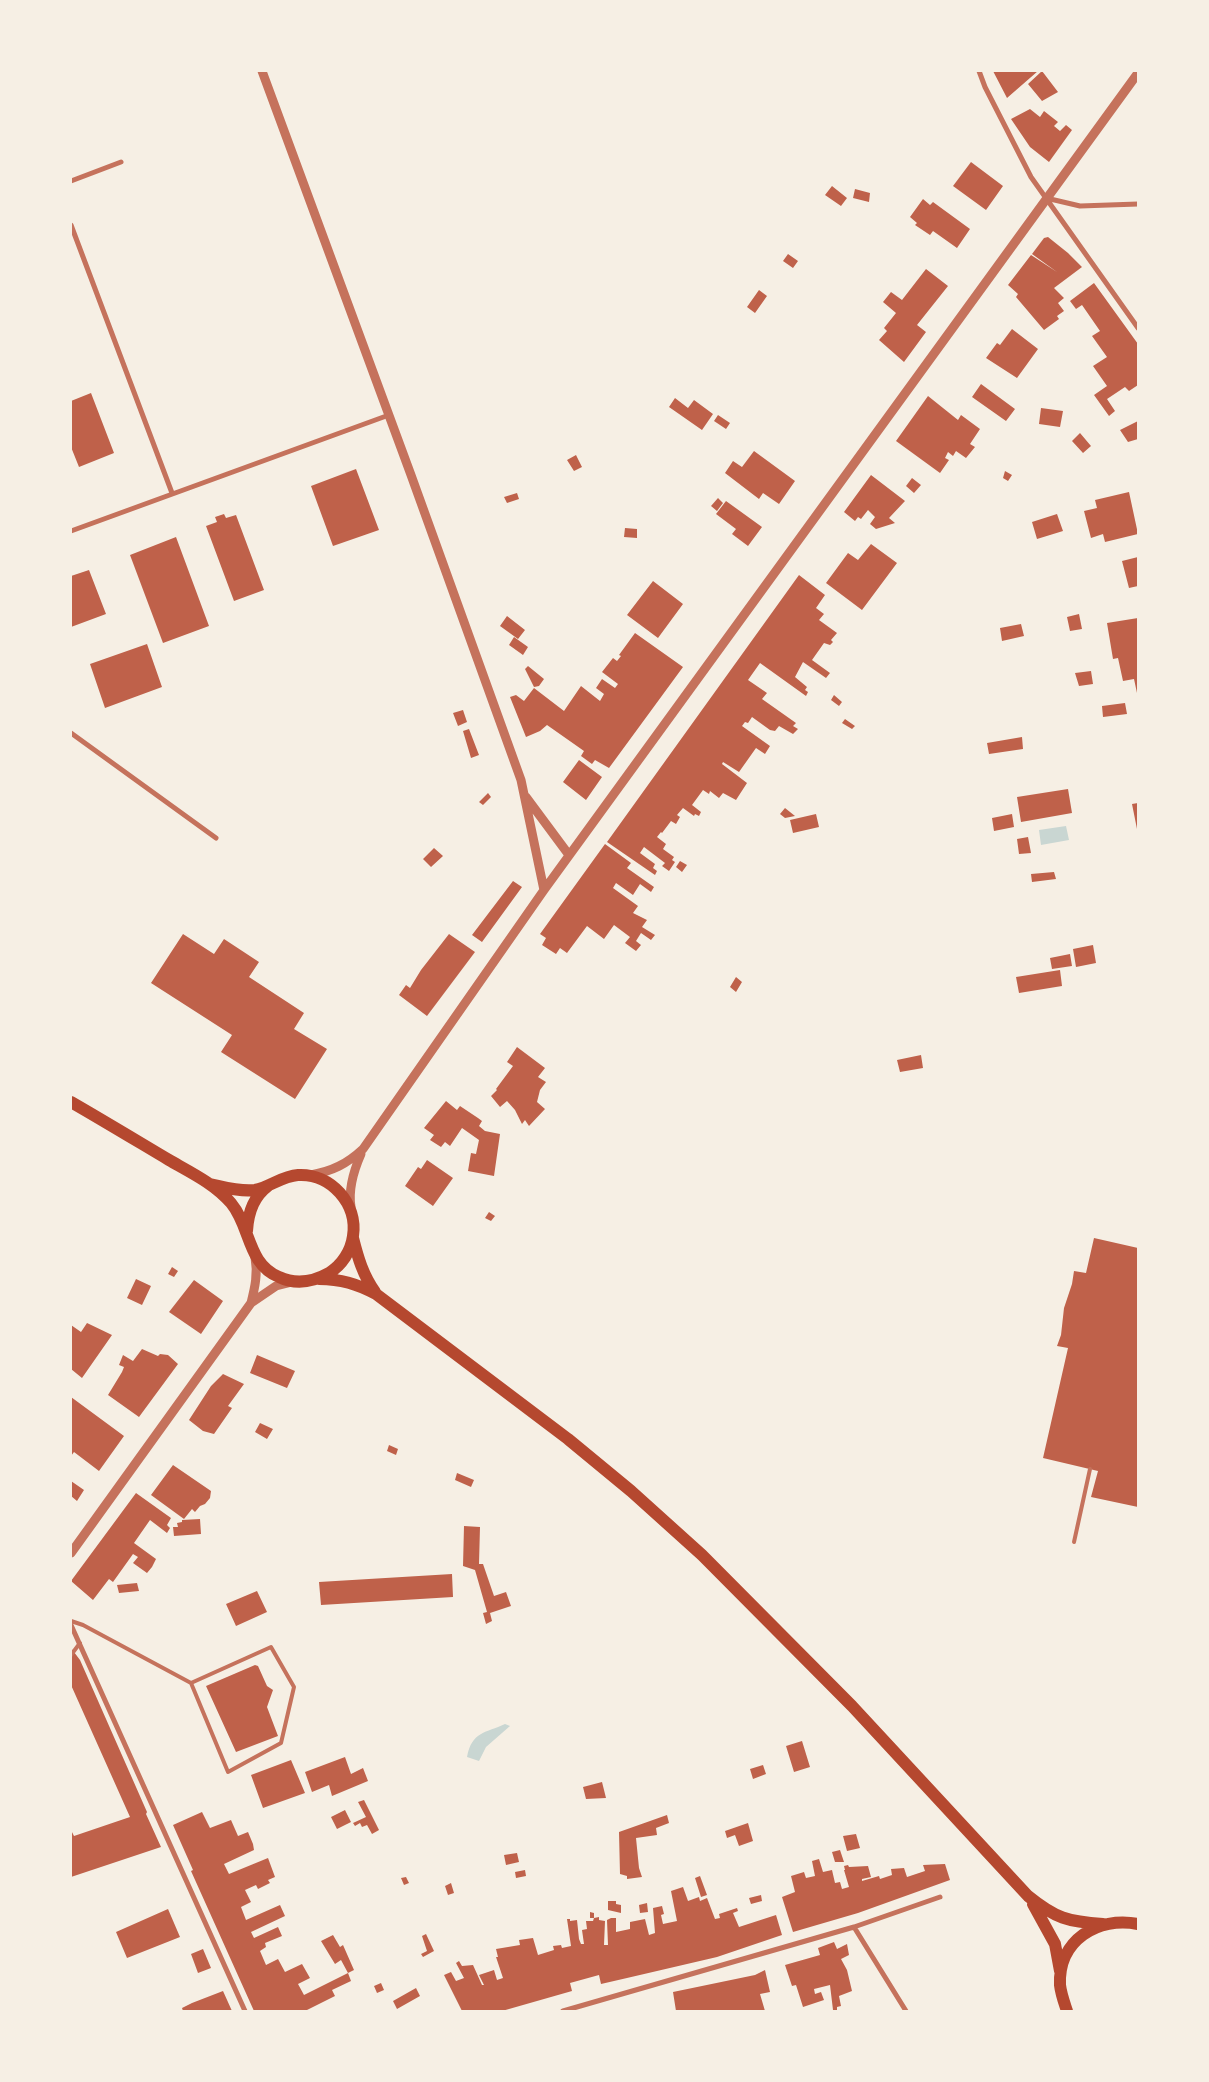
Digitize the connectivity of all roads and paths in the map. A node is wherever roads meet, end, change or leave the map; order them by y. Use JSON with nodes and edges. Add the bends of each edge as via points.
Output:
{"nodes":[{"id":1,"x":262,"y":71,"type":"edge"},
{"id":2,"x":979,"y":71,"type":"edge"},
{"id":3,"x":1138,"y":73,"type":"edge"},
{"id":4,"x":121,"y":162,"type":"dead end"},
{"id":5,"x":71,"y":181,"type":"edge"},
{"id":6,"x":1045,"y":198,"type":"junction"},
{"id":7,"x":1138,"y":204,"type":"edge"},
{"id":8,"x":71,"y":225,"type":"edge"},
{"id":9,"x":1138,"y":328,"type":"edge"},
{"id":10,"x":389,"y":414,"type":"junction"},
{"id":11,"x":172,"y":493,"type":"junction"},
{"id":12,"x":71,"y":531,"type":"edge"},
{"id":13,"x":71,"y":733,"type":"edge"},
{"id":14,"x":525,"y":795,"type":"junction"},
{"id":15,"x":216,"y":838,"type":"dead end"},
{"id":16,"x":569,"y":855,"type":"junction"},
{"id":17,"x":544,"y":890,"type":"junction"},
{"id":18,"x":71,"y":1102,"type":"edge"},
{"id":19,"x":363,"y":1149,"type":"junction"},
{"id":20,"x":311,"y":1176,"type":"junction"},
{"id":21,"x":274,"y":1181,"type":"junction"},
{"id":22,"x":210,"y":1184,"type":"junction"},
{"id":23,"x":352,"y":1213,"type":"junction"},
{"id":24,"x":247,"y":1231,"type":"junction"},
{"id":25,"x":353,"y":1238,"type":"junction"},
{"id":26,"x":255,"y":1257,"type":"junction"},
{"id":27,"x":319,"y":1279,"type":"junction"},
{"id":28,"x":294,"y":1282,"type":"junction"},
{"id":29,"x":376,"y":1294,"type":"junction"},
{"id":30,"x":251,"y":1303,"type":"junction"},
{"id":31,"x":1090,"y":1469,"type":"dead end"},
{"id":32,"x":1074,"y":1542,"type":"dead end"},
{"id":33,"x":71,"y":1553,"type":"edge"},
{"id":34,"x":71,"y":1621,"type":"edge"},
{"id":35,"x":71,"y":1625,"type":"edge"},
{"id":36,"x":80,"y":1643,"type":"junction"},
{"id":37,"x":71,"y":1655,"type":"edge"},
{"id":38,"x":191,"y":1683,"type":"junction"},
{"id":39,"x":1028,"y":1896,"type":"junction"},
{"id":40,"x":940,"y":1897,"type":"dead end"},
{"id":41,"x":1138,"y":1920,"type":"edge"},
{"id":42,"x":1124,"y":1921,"type":"junction"},
{"id":43,"x":1103,"y":1924,"type":"junction"},
{"id":44,"x":1138,"y":1924,"type":"edge"},
{"id":45,"x":854,"y":1927,"type":"junction"},
{"id":46,"x":1060,"y":1973,"type":"junction"},
{"id":47,"x":1061,"y":1994,"type":"junction"},
{"id":48,"x":245,"y":2011,"type":"edge"},
{"id":49,"x":563,"y":2011,"type":"edge"},
{"id":50,"x":906,"y":2011,"type":"edge"},
{"id":51,"x":1063,"y":2011,"type":"edge"},
{"id":52,"x":1067,"y":2011,"type":"edge"}],
"edges":[{"from":1,"to":10,"type":"street"},
{"from":2,"to":6,"type":"street","via":[[1027,170]]},
{"from":3,"to":6,"type":"street"},
{"from":4,"to":5,"type":"street"},
{"from":6,"to":7,"type":"street","via":[[1080,206]]},
{"from":6,"to":9,"type":"street"},
{"from":6,"to":16,"type":"street","via":[[1042,207]]},
{"from":8,"to":11,"type":"street"},
{"from":10,"to":11,"type":"street"},
{"from":10,"to":14,"type":"street"},
{"from":11,"to":12,"type":"street"},
{"from":13,"to":15,"type":"street"},
{"from":14,"to":16,"type":"street"},
{"from":14,"to":17,"type":"street"},
{"from":16,"to":17,"type":"street"},
{"from":17,"to":19,"type":"street"},
{"from":18,"to":22,"type":"main road"},
{"from":19,"to":20,"type":"street","via":[[350,1162]]},
{"from":19,"to":23,"type":"street","via":[[349,1198]]},
{"from":20,"to":21,"type":"main road","via":[[298,1174]]},
{"from":20,"to":23,"type":"main road","via":[[337,1189]]},
{"from":21,"to":22,"type":"main road","via":[[256,1190]]},
{"from":21,"to":24,"type":"main road","via":[[253,1202]]},
{"from":22,"to":24,"type":"main road","via":[[231,1203]]},
{"from":23,"to":25,"type":"main road"},
{"from":24,"to":26,"type":"main road"},
{"from":25,"to":27,"type":"main road","via":[[347,1255],[335,1269]]},
{"from":25,"to":29,"type":"main road","via":[[364,1276]]},
{"from":26,"to":28,"type":"main road","via":[[279,1278]]},
{"from":26,"to":30,"type":"street","via":[[256,1285]]},
{"from":27,"to":28,"type":"main road"},
{"from":27,"to":29,"type":"main road","via":[[346,1280]]},
{"from":28,"to":30,"type":"street","via":[[276,1286]]},
{"from":29,"to":39,"type":"main road","via":[[568,1439],[688,1542],[852,1706]]},
{"from":30,"to":33,"type":"street"},
{"from":31,"to":32,"type":"lane"},
{"from":34,"to":38,"type":"lane"},
{"from":35,"to":36,"type":"street"},
{"from":36,"to":37,"type":"lane"},
{"from":36,"to":48,"type":"street"},
{"from":38,"to":38,"type":"lane","via":[[270,1647],[294,1688],[281,1743],[228,1772]]},
{"from":39,"to":43,"type":"main road","via":[[1059,1917],[1080,1923]]},
{"from":39,"to":46,"type":"main road","via":[[1055,1944]]},
{"from":40,"to":45,"type":"street"},
{"from":41,"to":42,"type":"street"},
{"from":42,"to":43,"type":"main road"},
{"from":42,"to":44,"type":"main road"},
{"from":43,"to":46,"type":"main road","via":[[1075,1942]]},
{"from":45,"to":49,"type":"street"},
{"from":45,"to":50,"type":"street"},
{"from":46,"to":47,"type":"main road"},
{"from":47,"to":51,"type":"street"},
{"from":47,"to":52,"type":"main road"}]}
